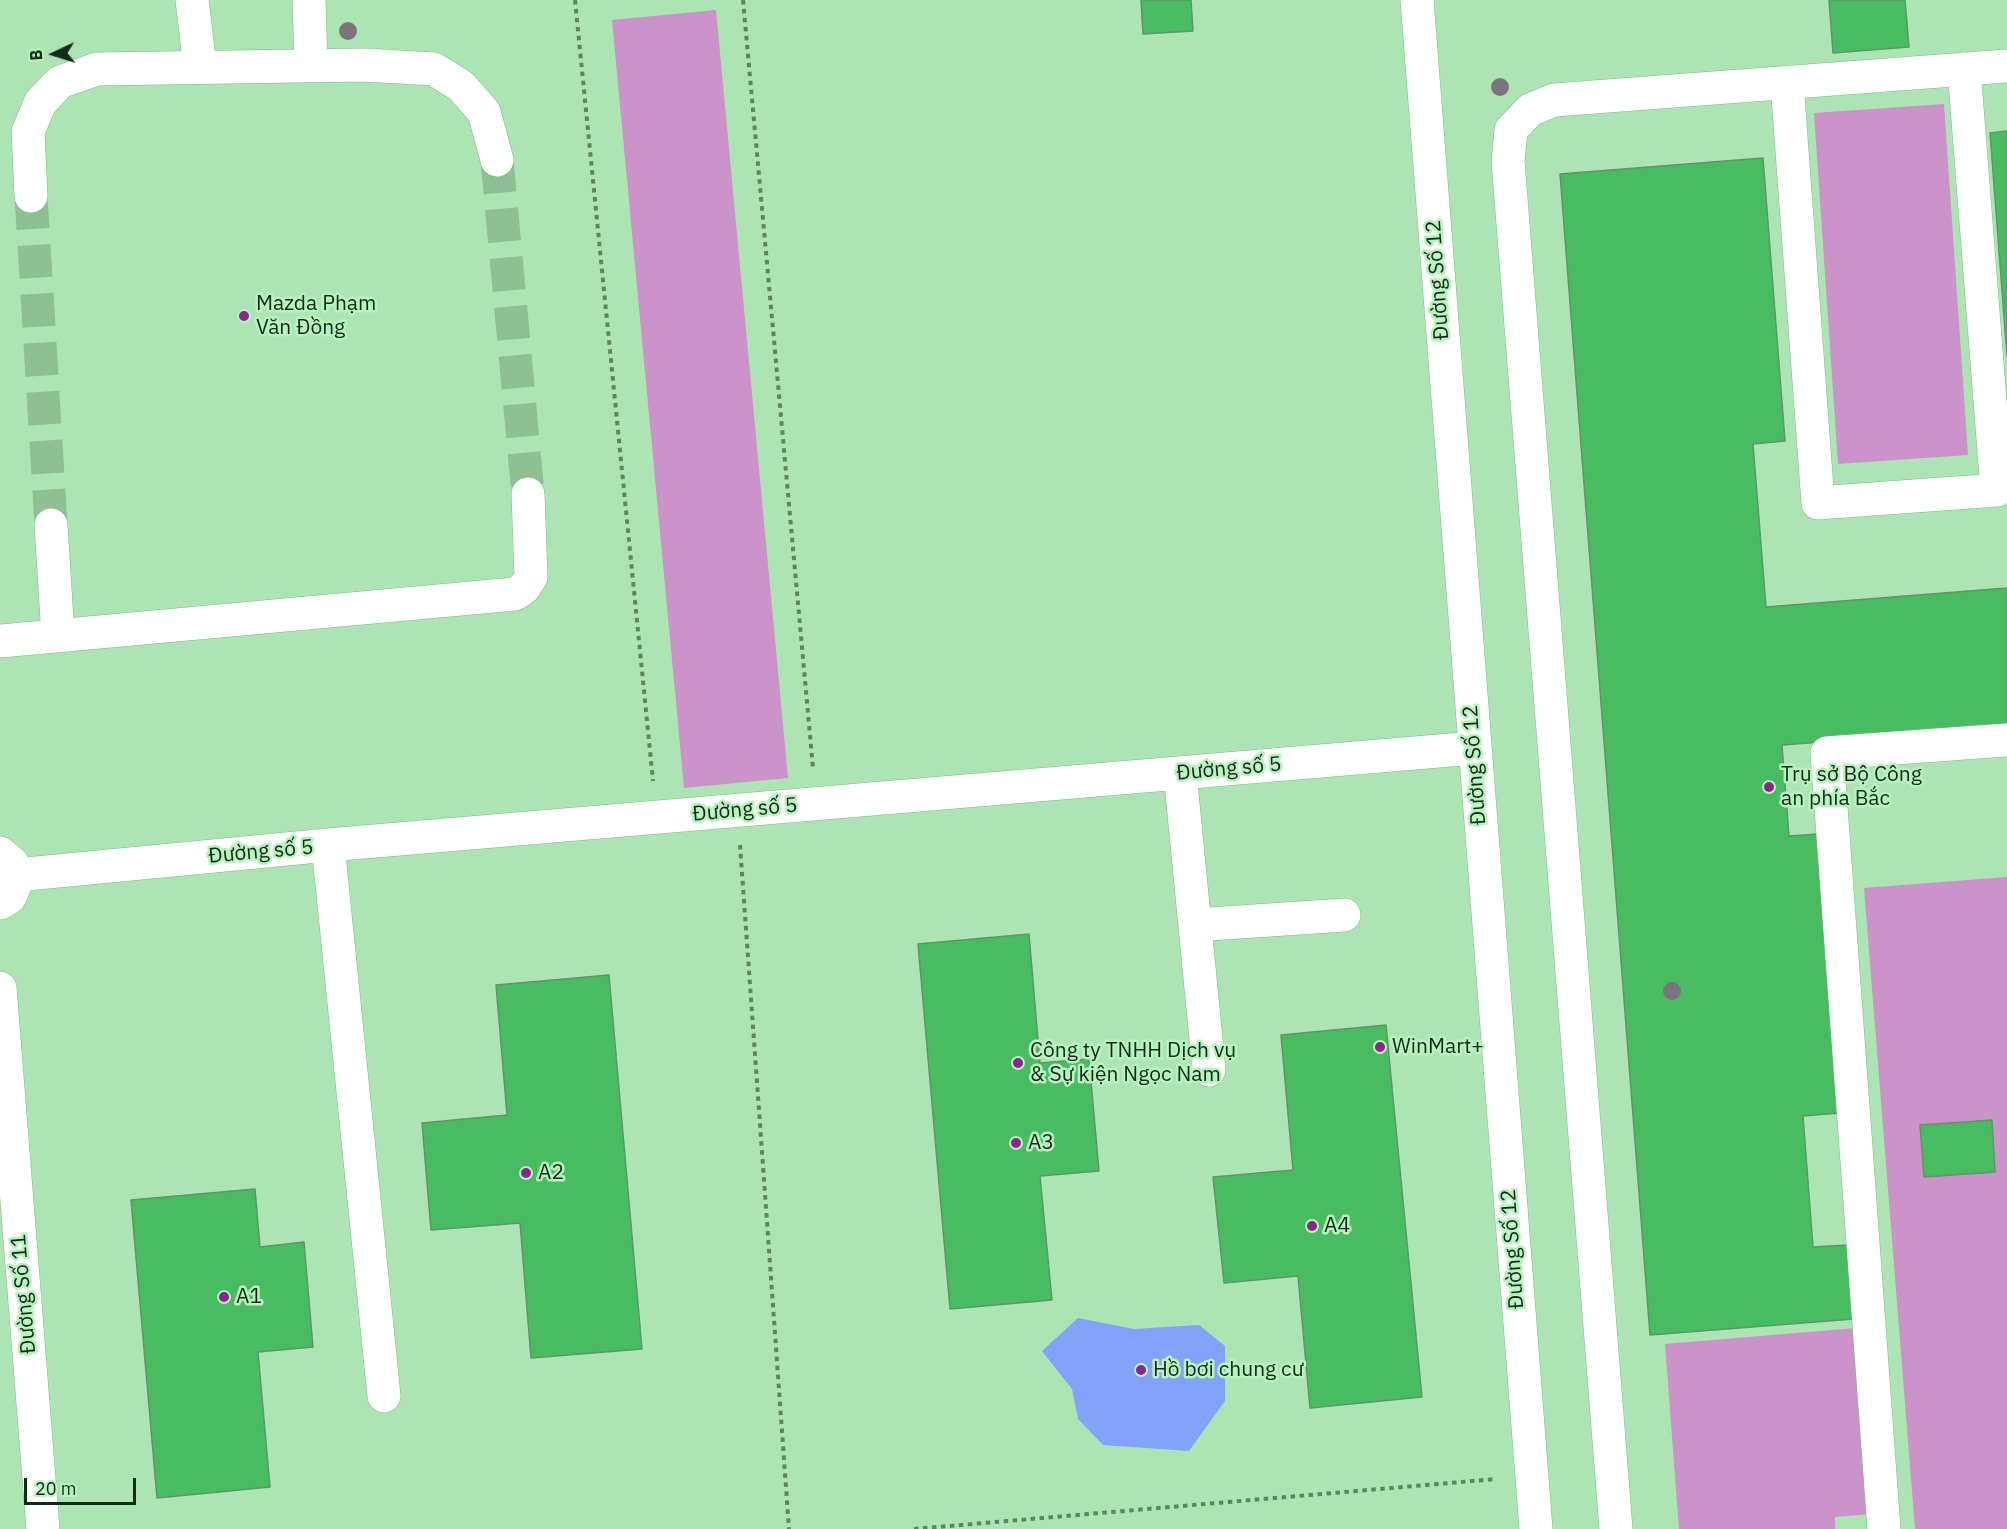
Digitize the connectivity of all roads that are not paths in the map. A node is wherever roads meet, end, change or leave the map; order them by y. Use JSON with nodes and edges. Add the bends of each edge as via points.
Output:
{"nodes":[{"id":1,"x":192,"y":0,"type":"edge"},
{"id":2,"x":309,"y":0,"type":"edge"},
{"id":3,"x":1417,"y":0,"type":"edge"},
{"id":4,"x":311,"y":65,"type":"junction"},
{"id":5,"x":2007,"y":66,"type":"edge"},
{"id":6,"x":200,"y":67,"type":"junction"},
{"id":7,"x":1964,"y":69,"type":"junction"},
{"id":8,"x":1787,"y":83,"type":"junction"},
{"id":9,"x":497,"y":160,"type":"tunnel mouth"},
{"id":10,"x":31,"y":196,"type":"tunnel mouth"},
{"id":11,"x":528,"y":494,"type":"tunnel mouth"},
{"id":12,"x":51,"y":525,"type":"tunnel mouth"},
{"id":13,"x":58,"y":636,"type":"junction"},
{"id":14,"x":0,"y":641,"type":"edge"},
{"id":15,"x":2007,"y":740,"type":"edge"},
{"id":16,"x":1474,"y":748,"type":"junction"},
{"id":17,"x":1180,"y":773,"type":"junction"},
{"id":18,"x":328,"y":845,"type":"junction"},
{"id":19,"x":8,"y":864,"type":"edge"},
{"id":20,"x":0,"y":903,"type":"edge"},
{"id":21,"x":1344,"y":915,"type":"dead end"},
{"id":22,"x":1195,"y":925,"type":"junction"},
{"id":23,"x":0,"y":988,"type":"edge"},
{"id":24,"x":1209,"y":1070,"type":"dead end"},
{"id":25,"x":384,"y":1396,"type":"dead end"},
{"id":26,"x":43,"y":1529,"type":"edge"},
{"id":27,"x":1536,"y":1529,"type":"edge"},
{"id":28,"x":1616,"y":1529,"type":"edge"},
{"id":29,"x":1884,"y":1529,"type":"edge"}],
"edges":[{"from":1,"to":6,"type":"street"},
{"from":2,"to":4,"type":"street"},
{"from":3,"to":16,"type":"street","name":"Đường Số 12"},
{"from":4,"to":6,"type":"street"},
{"from":4,"to":9,"type":"street","via":[[434,69],[460,86],[484,112]]},
{"from":5,"to":7,"type":"street"},
{"from":6,"to":10,"type":"street","via":[[97,69],[60,82],[40,103],[28,132]]},
{"from":7,"to":8,"type":"street"},
{"from":7,"to":8,"type":"street","via":[[1997,490],[1818,503]]},
{"from":8,"to":28,"type":"street","via":[[1554,100],[1530,110],[1511,130],[1508,161]]},
{"from":11,"to":13,"type":"street","via":[[531,577],[515,594]]},
{"from":12,"to":13,"type":"street"},
{"from":13,"to":14,"type":"street"},
{"from":15,"to":29,"type":"street","via":[[1827,753]]},
{"from":16,"to":17,"type":"street","name":"Đường số 5"},
{"from":16,"to":27,"type":"street","name":"Đường Số 12"},
{"from":17,"to":18,"type":"street","name":"Đường số 5"},
{"from":17,"to":22,"type":"street"},
{"from":18,"to":19,"type":"street","name":"Đường số 5"},
{"from":18,"to":25,"type":"street"},
{"from":19,"to":20,"type":"street","via":[[14,889]]},
{"from":21,"to":22,"type":"street"},
{"from":22,"to":24,"type":"street"},
{"from":23,"to":26,"type":"street","name":"Đường Số 11"}]}
